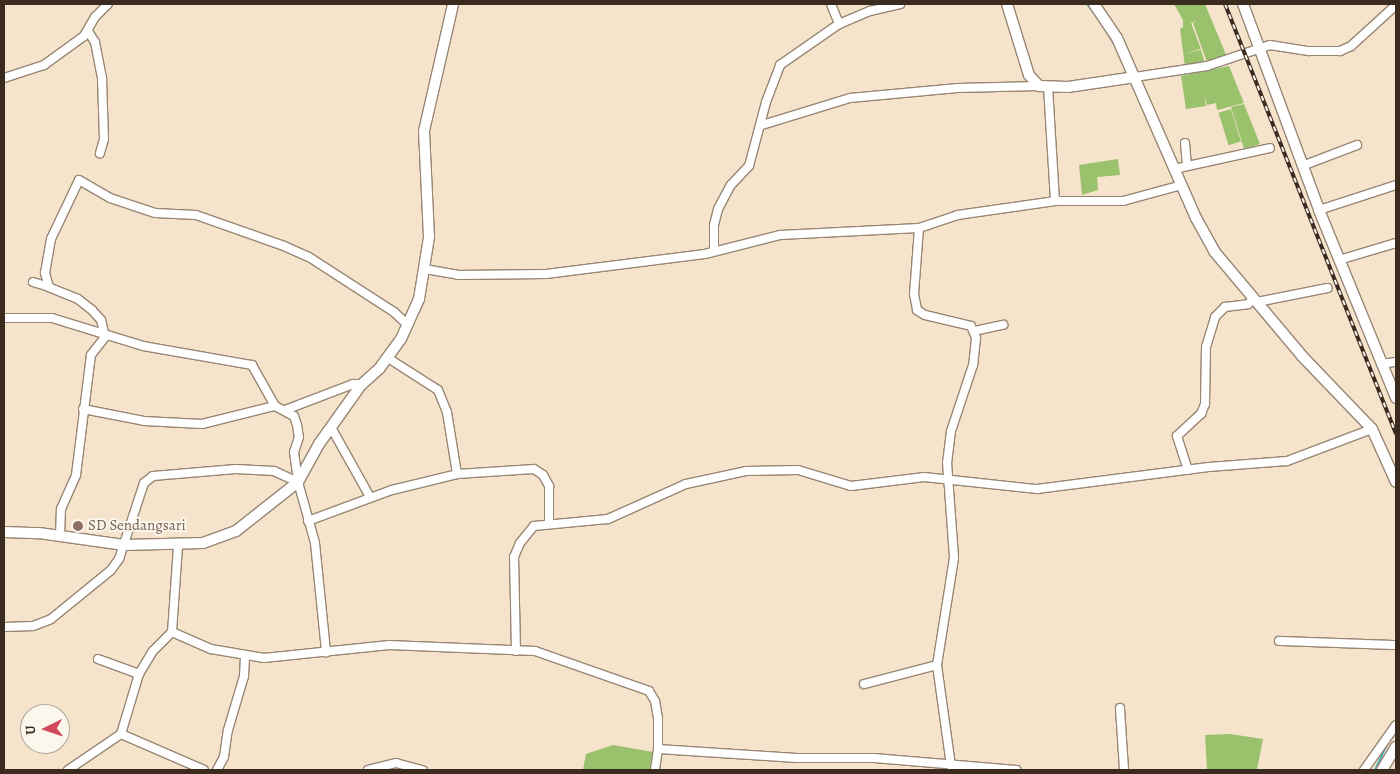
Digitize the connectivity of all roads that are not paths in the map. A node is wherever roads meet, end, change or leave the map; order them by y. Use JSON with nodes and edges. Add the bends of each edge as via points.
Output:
{"nodes":[{"id":1,"x":108,"y":4,"type":"edge"},
{"id":2,"x":453,"y":4,"type":"edge"},
{"id":3,"x":831,"y":4,"type":"edge"},
{"id":4,"x":900,"y":4,"type":"edge"},
{"id":5,"x":1007,"y":4,"type":"edge"},
{"id":6,"x":1094,"y":4,"type":"edge"},
{"id":7,"x":1243,"y":4,"type":"edge"},
{"id":8,"x":1396,"y":5,"type":"edge"},
{"id":9,"x":839,"y":24,"type":"junction"},
{"id":10,"x":88,"y":31,"type":"junction"},
{"id":11,"x":1261,"y":47,"type":"junction"},
{"id":12,"x":4,"y":78,"type":"edge"},
{"id":13,"x":1130,"y":78,"type":"junction"},
{"id":14,"x":1044,"y":87,"type":"junction"},
{"id":15,"x":762,"y":125,"type":"junction"},
{"id":16,"x":1185,"y":143,"type":"dead end"},
{"id":17,"x":1357,"y":146,"type":"dead end"},
{"id":18,"x":1270,"y":148,"type":"dead end"},
{"id":19,"x":100,"y":153,"type":"dead end"},
{"id":20,"x":1187,"y":165,"type":"junction"},
{"id":21,"x":1302,"y":166,"type":"junction"},
{"id":22,"x":1174,"y":169,"type":"junction"},
{"id":23,"x":1396,"y":185,"type":"edge"},
{"id":24,"x":1179,"y":186,"type":"junction"},
{"id":25,"x":1055,"y":201,"type":"junction"},
{"id":26,"x":1319,"y":210,"type":"junction"},
{"id":27,"x":918,"y":228,"type":"junction"},
{"id":28,"x":1396,"y":243,"type":"edge"},
{"id":29,"x":714,"y":251,"type":"junction"},
{"id":30,"x":1339,"y":260,"type":"junction"},
{"id":31,"x":425,"y":269,"type":"junction"},
{"id":32,"x":33,"y":282,"type":"dead end"},
{"id":33,"x":49,"y":288,"type":"junction"},
{"id":34,"x":1328,"y":288,"type":"dead end"},
{"id":35,"x":1253,"y":300,"type":"junction"},
{"id":36,"x":4,"y":318,"type":"edge"},
{"id":37,"x":408,"y":325,"type":"junction"},
{"id":38,"x":1003,"y":325,"type":"dead end"},
{"id":39,"x":974,"y":331,"type":"junction"},
{"id":40,"x":105,"y":336,"type":"junction"},
{"id":41,"x":388,"y":358,"type":"junction"},
{"id":42,"x":1396,"y":362,"type":"edge"},
{"id":43,"x":1382,"y":364,"type":"junction"},
{"id":44,"x":362,"y":384,"type":"junction"},
{"id":45,"x":1396,"y":398,"type":"edge"},
{"id":46,"x":275,"y":406,"type":"junction"},
{"id":47,"x":84,"y":409,"type":"junction"},
{"id":48,"x":285,"y":410,"type":"junction"},
{"id":49,"x":332,"y":429,"type":"junction"},
{"id":50,"x":1371,"y":430,"type":"junction"},
{"id":51,"x":1188,"y":470,"type":"junction"},
{"id":52,"x":457,"y":474,"type":"junction"},
{"id":53,"x":948,"y":480,"type":"junction"},
{"id":54,"x":298,"y":482,"type":"junction"},
{"id":55,"x":1396,"y":482,"type":"edge"},
{"id":56,"x":370,"y":497,"type":"junction"},
{"id":57,"x":308,"y":521,"type":"junction"},
{"id":58,"x":549,"y":522,"type":"junction"},
{"id":59,"x":4,"y":532,"type":"edge"},
{"id":60,"x":60,"y":536,"type":"junction"},
{"id":61,"x":124,"y":545,"type":"junction"},
{"id":62,"x":178,"y":546,"type":"junction"},
{"id":63,"x":4,"y":627,"type":"edge"},
{"id":64,"x":172,"y":632,"type":"junction"},
{"id":65,"x":1279,"y":641,"type":"dead end"},
{"id":66,"x":1396,"y":645,"type":"edge"},
{"id":67,"x":516,"y":651,"type":"junction"},
{"id":68,"x":326,"y":652,"type":"junction"},
{"id":69,"x":245,"y":655,"type":"junction"},
{"id":70,"x":98,"y":659,"type":"dead end"},
{"id":71,"x":937,"y":666,"type":"junction"},
{"id":72,"x":139,"y":674,"type":"junction"},
{"id":73,"x":864,"y":684,"type":"dead end"},
{"id":74,"x":1120,"y":708,"type":"dead end"},
{"id":75,"x":1396,"y":725,"type":"edge"},
{"id":76,"x":121,"y":734,"type":"junction"},
{"id":77,"x":1396,"y":747,"type":"edge"},
{"id":78,"x":658,"y":749,"type":"junction"},
{"id":79,"x":956,"y":768,"type":"edge"},
{"id":80,"x":68,"y":770,"type":"edge"},
{"id":81,"x":204,"y":770,"type":"edge"},
{"id":82,"x":217,"y":770,"type":"edge"},
{"id":83,"x":368,"y":770,"type":"edge"},
{"id":84,"x":423,"y":770,"type":"edge"},
{"id":85,"x":655,"y":770,"type":"edge"},
{"id":86,"x":1016,"y":770,"type":"edge"},
{"id":87,"x":1124,"y":770,"type":"edge"},
{"id":88,"x":1364,"y":770,"type":"edge"},
{"id":89,"x":1377,"y":770,"type":"edge"},
{"id":90,"x":1382,"y":770,"type":"edge"}],
"edges":[{"from":1,"to":10,"type":"street","via":[[95,17]]},
{"from":2,"to":31,"type":"street","via":[[424,130],[429,237]]},
{"from":3,"to":9,"type":"street"},
{"from":4,"to":9,"type":"street","via":[[870,11]]},
{"from":5,"to":14,"type":"street","via":[[1029,75]]},
{"from":6,"to":13,"type":"street","via":[[1117,38]]},
{"from":7,"to":11,"type":"street"},
{"from":8,"to":11,"type":"street","via":[[1340,51],[1309,51],[1282,45]]},
{"from":9,"to":15,"type":"street","via":[[780,65],[766,102]]},
{"from":10,"to":12,"type":"street","via":[[44,65]]},
{"from":10,"to":19,"type":"street","via":[[95,42],[102,79],[104,140]]},
{"from":11,"to":13,"type":"street","via":[[1232,60],[1207,66]]},
{"from":11,"to":21,"type":"street"},
{"from":13,"to":14,"type":"street"},
{"from":13,"to":22,"type":"street"},
{"from":14,"to":15,"type":"street","via":[[958,88],[850,98]]},
{"from":14,"to":25,"type":"street"},
{"from":15,"to":29,"type":"street","via":[[749,166],[731,185],[718,209]]},
{"from":16,"to":20,"type":"street"},
{"from":17,"to":21,"type":"street"},
{"from":18,"to":20,"type":"street"},
{"from":20,"to":22,"type":"street"},
{"from":21,"to":26,"type":"street"},
{"from":22,"to":24,"type":"street"},
{"from":23,"to":26,"type":"street"},
{"from":24,"to":25,"type":"street","via":[[1123,201]]},
{"from":24,"to":35,"type":"street","via":[[1214,251]]},
{"from":25,"to":27,"type":"street","via":[[958,215]]},
{"from":26,"to":30,"type":"street"},
{"from":27,"to":29,"type":"street","via":[[780,235]]},
{"from":27,"to":39,"type":"street","via":[[914,294],[917,310],[925,315],[971,326]]},
{"from":28,"to":30,"type":"street"},
{"from":29,"to":31,"type":"street","via":[[546,274],[458,274]]},
{"from":30,"to":43,"type":"street"},
{"from":31,"to":37,"type":"street","via":[[419,300]]},
{"from":32,"to":33,"type":"street"},
{"from":33,"to":37,"type":"street","via":[[45,263],[51,238],[76,184],[82,179],[121,202],[154,213],[196,215],[284,246],[308,257],[394,312]]},
{"from":33,"to":40,"type":"street","via":[[84,302],[100,320]]},
{"from":34,"to":35,"type":"street"},
{"from":35,"to":50,"type":"street"},
{"from":35,"to":51,"type":"street","via":[[1225,307],[1215,317],[1206,346],[1205,404],[1201,414],[1177,436]]},
{"from":36,"to":40,"type":"street","via":[[52,318]]},
{"from":37,"to":41,"type":"street"},
{"from":38,"to":39,"type":"street"},
{"from":39,"to":53,"type":"street","via":[[973,365],[951,430]]},
{"from":40,"to":46,"type":"street","via":[[176,354],[252,365]]},
{"from":40,"to":47,"type":"street","via":[[91,355]]},
{"from":41,"to":44,"type":"street"},
{"from":41,"to":52,"type":"street","via":[[438,390],[447,412]]},
{"from":42,"to":43,"type":"street"},
{"from":43,"to":45,"type":"street"},
{"from":44,"to":48,"type":"street","via":[[357,383]]},
{"from":44,"to":49,"type":"street"},
{"from":46,"to":47,"type":"street","via":[[202,424],[144,421]]},
{"from":46,"to":48,"type":"street"},
{"from":47,"to":60,"type":"street","via":[[76,475],[61,509]]},
{"from":48,"to":54,"type":"street","via":[[294,416],[297,425],[299,438],[294,452]]},
{"from":49,"to":54,"type":"street","via":[[319,444]]},
{"from":49,"to":56,"type":"street"},
{"from":50,"to":51,"type":"street","via":[[1287,461]]},
{"from":50,"to":55,"type":"street"},
{"from":51,"to":53,"type":"street","via":[[1037,489]]},
{"from":52,"to":56,"type":"street"},
{"from":52,"to":58,"type":"street","via":[[534,469],[543,475],[549,486]]},
{"from":53,"to":58,"type":"street","via":[[903,478],[851,486],[798,470],[746,472],[686,484],[608,519]]},
{"from":53,"to":71,"type":"street","via":[[953,570]]},
{"from":54,"to":57,"type":"street"},
{"from":54,"to":61,"type":"street","via":[[274,471],[236,469],[153,476],[144,483]]},
{"from":54,"to":62,"type":"street","via":[[236,531],[203,543]]},
{"from":56,"to":57,"type":"street"},
{"from":57,"to":68,"type":"street","via":[[318,561]]},
{"from":58,"to":67,"type":"street","via":[[534,526],[520,543],[514,557]]},
{"from":59,"to":60,"type":"street"},
{"from":60,"to":61,"type":"street"},
{"from":61,"to":62,"type":"street"},
{"from":61,"to":63,"type":"street","via":[[111,570],[51,619],[33,626]]},
{"from":62,"to":64,"type":"street"},
{"from":64,"to":69,"type":"street","via":[[211,649]]},
{"from":64,"to":72,"type":"street","via":[[153,650]]},
{"from":65,"to":66,"type":"street"},
{"from":67,"to":68,"type":"street","via":[[389,646]]},
{"from":67,"to":78,"type":"street","via":[[535,651],[650,691],[656,701]]},
{"from":68,"to":69,"type":"street","via":[[264,658]]},
{"from":69,"to":82,"type":"street","via":[[244,676],[228,730],[224,757]]},
{"from":70,"to":72,"type":"street"},
{"from":71,"to":73,"type":"street"},
{"from":71,"to":79,"type":"street"},
{"from":72,"to":76,"type":"street"},
{"from":74,"to":87,"type":"street"},
{"from":75,"to":88,"type":"street"},
{"from":76,"to":80,"type":"street"},
{"from":76,"to":81,"type":"street"},
{"from":77,"to":90,"type":"street"},
{"from":78,"to":79,"type":"street","via":[[797,758],[874,758]]},
{"from":78,"to":85,"type":"street"},
{"from":79,"to":86,"type":"street"},
{"from":83,"to":84,"type":"street","via":[[396,763]]},
{"from":89,"to":90,"type":"street"}]}
